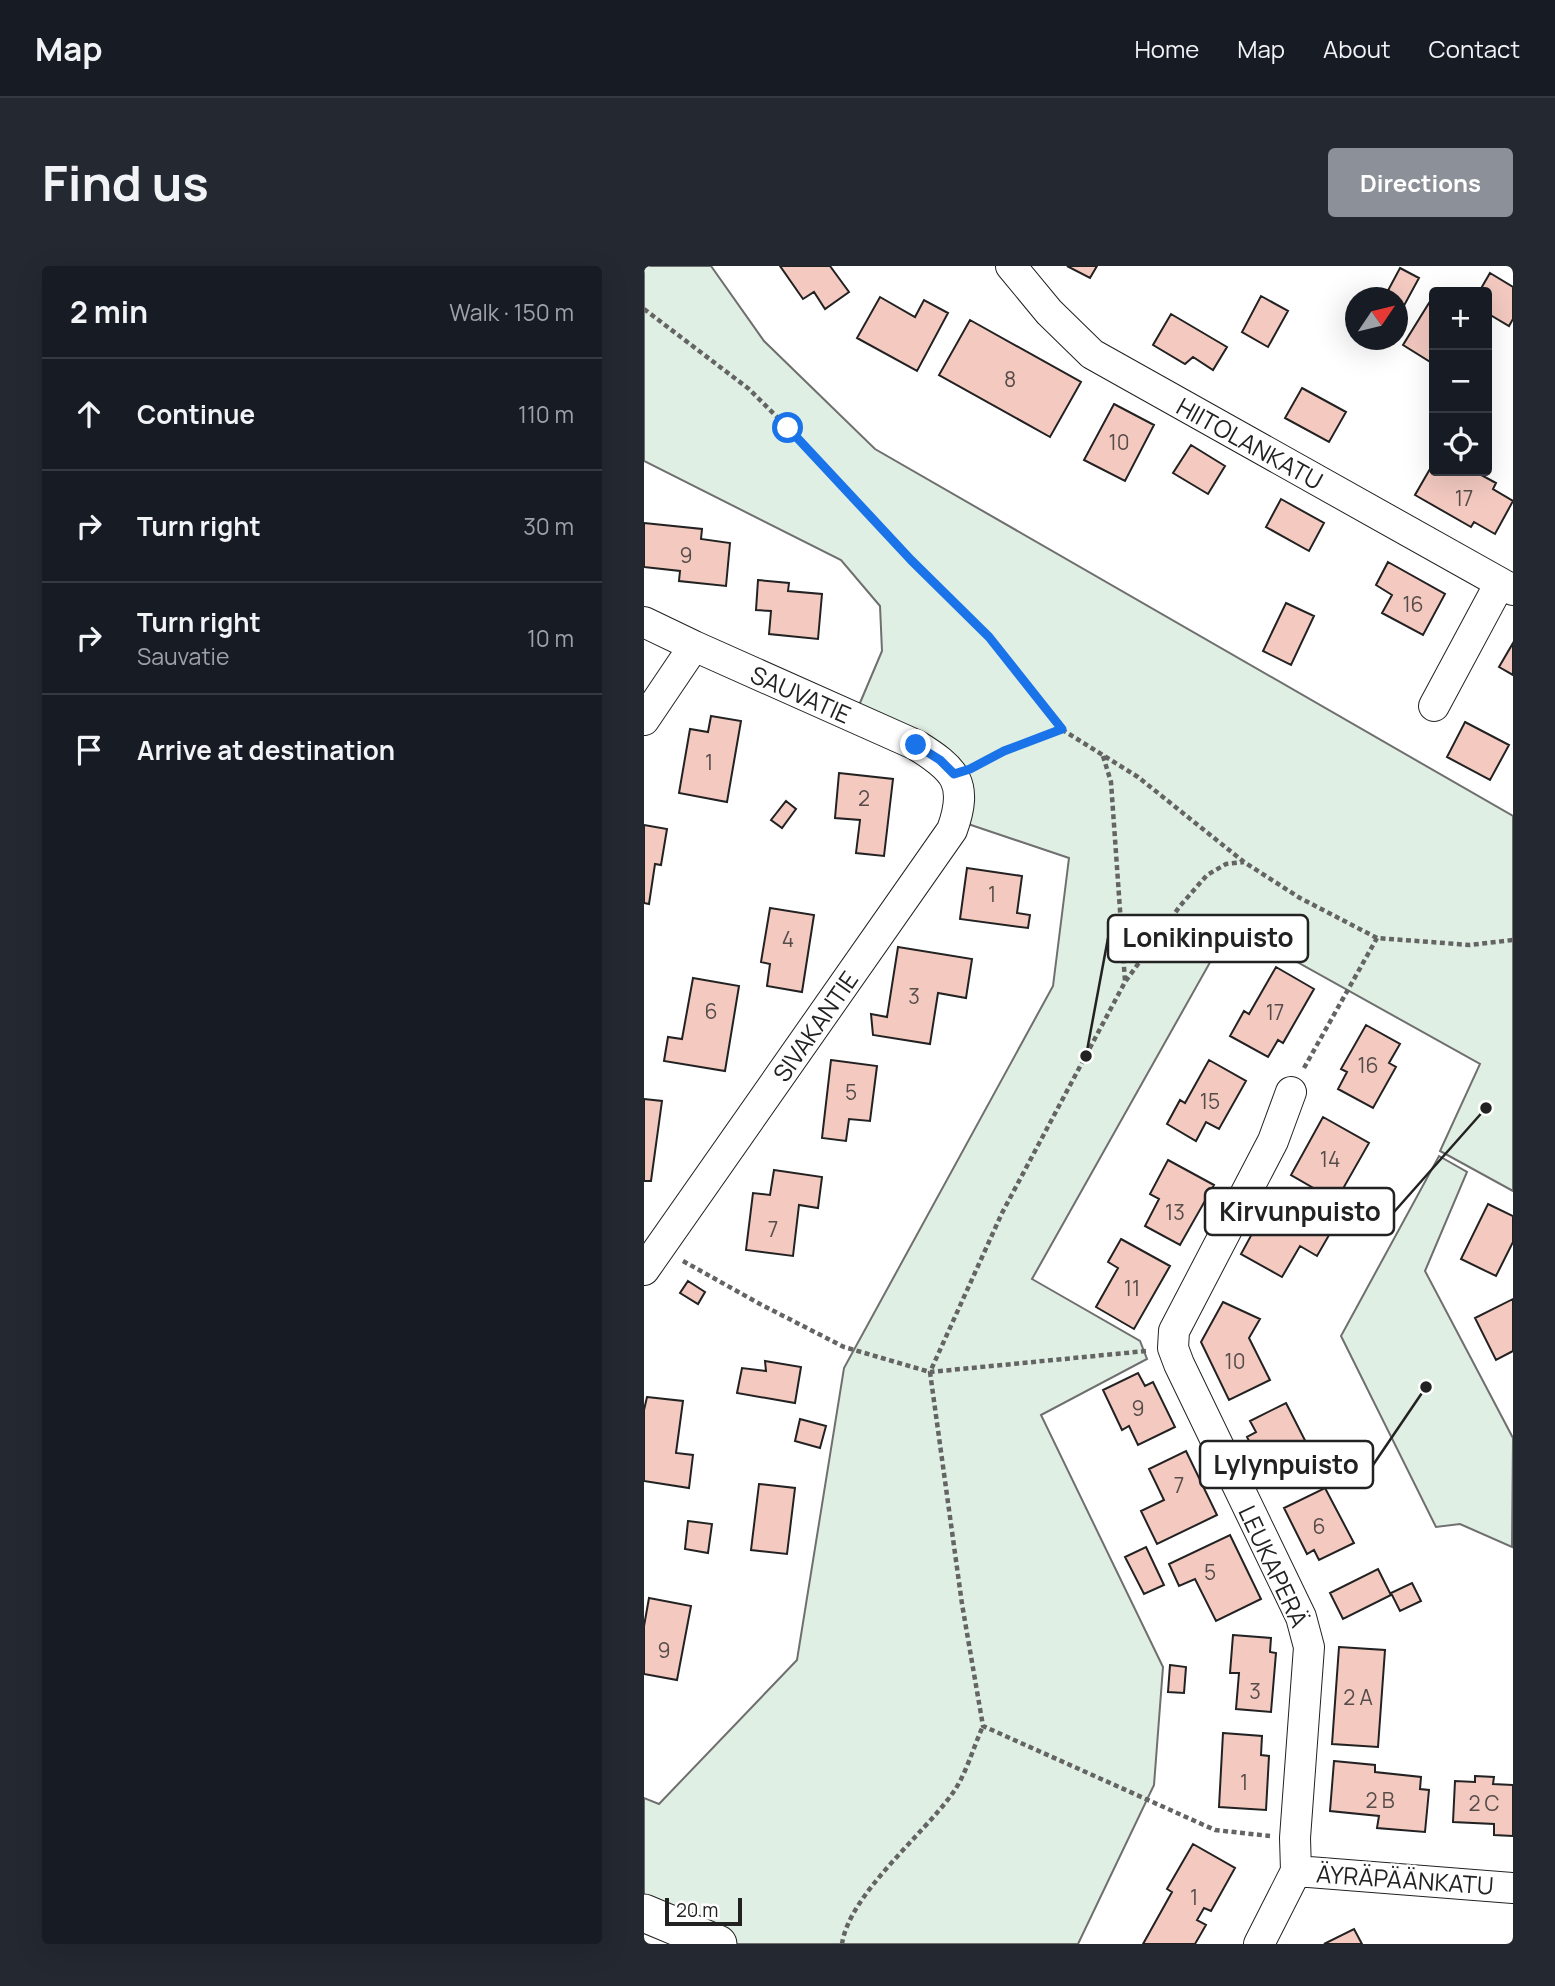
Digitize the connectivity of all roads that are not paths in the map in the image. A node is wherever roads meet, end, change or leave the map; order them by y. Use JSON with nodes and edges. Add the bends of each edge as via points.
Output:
{"nodes":[{"id":1,"x":1011,"y":266,"type":"edge"},
{"id":2,"x":1509,"y":587,"type":"edge"},
{"id":3,"x":644,"y":622,"type":"edge"},
{"id":4,"x":694,"y":646,"type":"junction"},
{"id":5,"x":1434,"y":706,"type":"dead end"},
{"id":6,"x":644,"y":720,"type":"edge"},
{"id":7,"x":954,"y":774,"type":"joint"},
{"id":8,"x":1291,"y":1092,"type":"road end"},
{"id":9,"x":651,"y":1259,"type":"edge"},
{"id":10,"x":1296,"y":1871,"type":"junction"},
{"id":11,"x":1513,"y":1888,"type":"edge"},
{"id":12,"x":644,"y":1913,"type":"edge"},
{"id":13,"x":718,"y":1944,"type":"edge"},
{"id":14,"x":1259,"y":1944,"type":"edge"}],
"edges":[{"from":1,"to":2,"type":"street","name":"HIITOLANKATU","via":[[1049,312],[1093,354]]},
{"from":2,"to":5,"type":"street"},
{"from":3,"to":4,"type":"street","name":"SAUVATIE"},
{"from":4,"to":6,"type":"street"},
{"from":4,"to":7,"type":"street","name":"SAUVATIE","via":[[916,745]]},
{"from":7,"to":9,"type":"street","name":"SIVAKANTIE","via":[[961,789],[960,810],[952,830]]},
{"from":8,"to":10,"type":"street","name":"LEUKAPERÄ","via":[[1273,1141],[1174,1331],[1173,1348],[1301,1617],[1309,1647]]},
{"from":10,"to":11,"type":"street","name":"ÄYRÄPÄÄNKATU"},
{"from":10,"to":14,"type":"street","name":"ÄYRÄPÄÄNKATU"},
{"from":12,"to":13,"type":"main road"}]}
